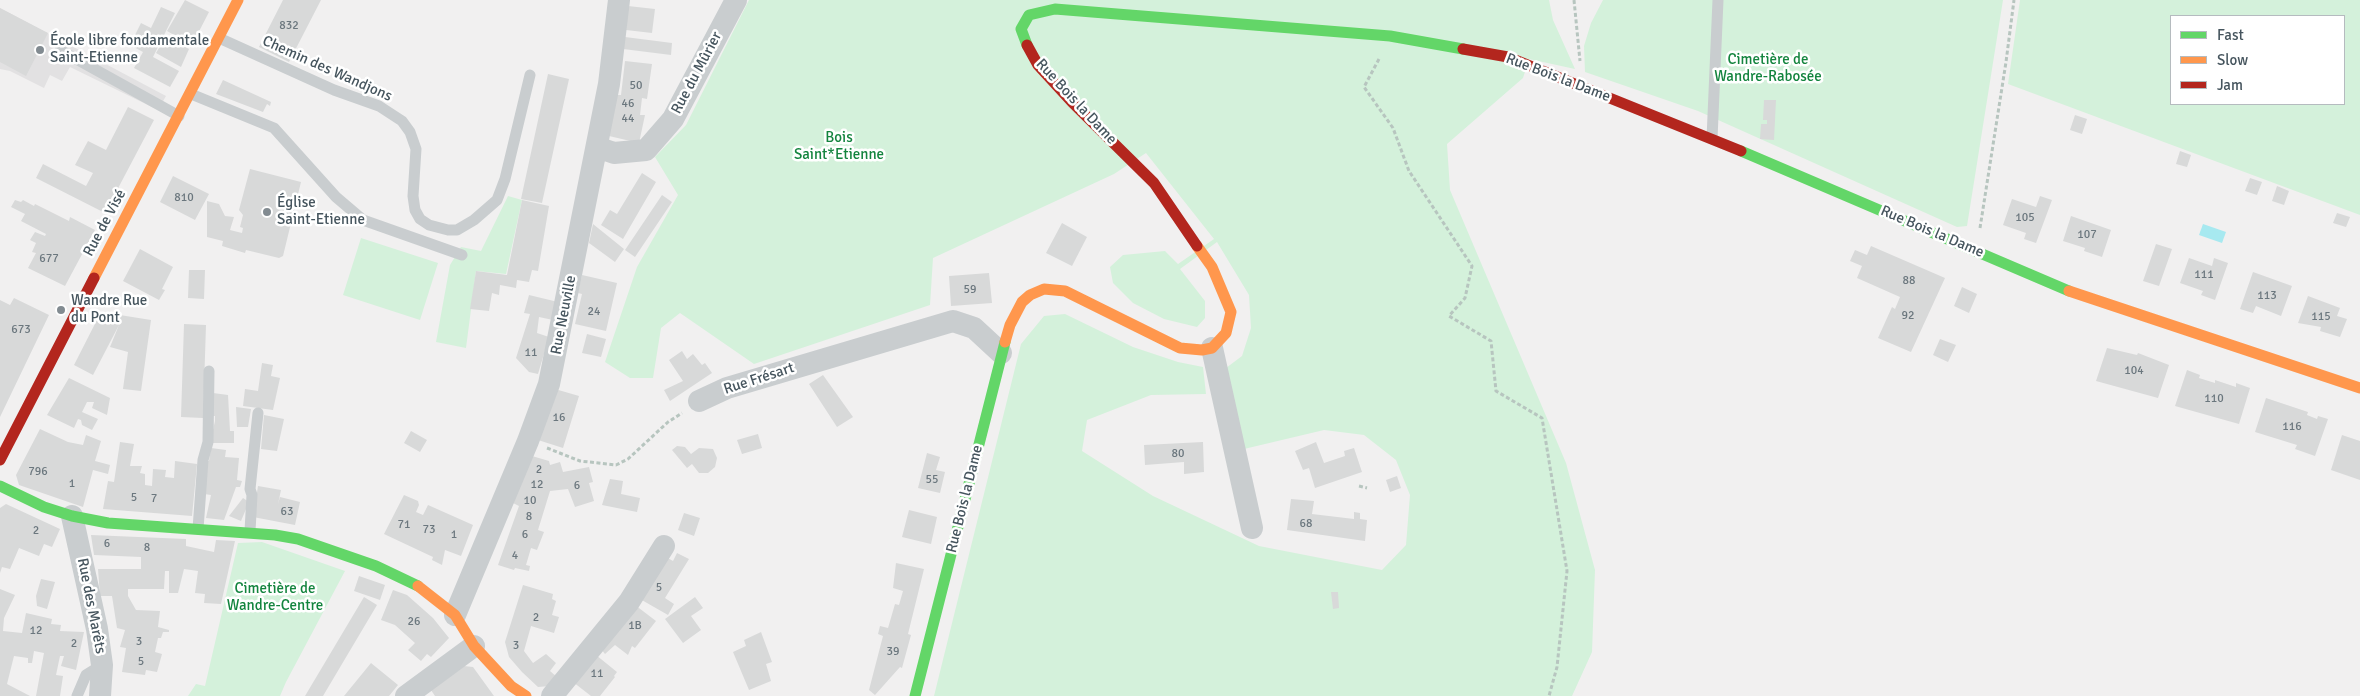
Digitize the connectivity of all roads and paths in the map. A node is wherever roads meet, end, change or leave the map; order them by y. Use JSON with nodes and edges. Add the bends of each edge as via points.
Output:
{"nodes":[{"id":1,"x":238,"y":0,"type":"edge"},
{"id":2,"x":619,"y":0,"type":"edge"},
{"id":3,"x":736,"y":0,"type":"edge"},
{"id":4,"x":1031,"y":0,"type":"edge"},
{"id":5,"x":1574,"y":0,"type":"edge"},
{"id":6,"x":1718,"y":0,"type":"edge"},
{"id":7,"x":2014,"y":0,"type":"edge"},
{"id":8,"x":1029,"y":15,"type":"junction"},
{"id":9,"x":1390,"y":36,"type":"junction"},
{"id":10,"x":219,"y":38,"type":"junction"},
{"id":11,"x":60,"y":50,"type":"dead end"},
{"id":12,"x":530,"y":75,"type":"dead end"},
{"id":13,"x":1576,"y":83,"type":"junction"},
{"id":14,"x":191,"y":94,"type":"junction"},
{"id":15,"x":179,"y":116,"type":"junction"},
{"id":16,"x":1712,"y":139,"type":"junction"},
{"id":17,"x":597,"y":147,"type":"junction"},
{"id":18,"x":1976,"y":250,"type":"junction"},
{"id":19,"x":462,"y":255,"type":"dead end"},
{"id":20,"x":1212,"y":348,"type":"junction"},
{"id":21,"x":1002,"y":353,"type":"junction"},
{"id":22,"x":209,"y":371,"type":"dead end"},
{"id":23,"x":2360,"y":388,"type":"edge"},
{"id":24,"x":699,"y":402,"type":"joint"},
{"id":25,"x":258,"y":413,"type":"dead end"},
{"id":26,"x":528,"y":441,"type":"junction"},
{"id":27,"x":0,"y":460,"type":"edge"},
{"id":28,"x":0,"y":486,"type":"edge"},
{"id":29,"x":1359,"y":486,"type":"dead end"},
{"id":30,"x":1367,"y":488,"type":"dead end"},
{"id":31,"x":72,"y":516,"type":"junction"},
{"id":32,"x":1252,"y":528,"type":"dead end"},
{"id":33,"x":198,"y":529,"type":"junction"},
{"id":34,"x":250,"y":531,"type":"junction"},
{"id":35,"x":664,"y":546,"type":"dead end"},
{"id":36,"x":454,"y":615,"type":"junction"},
{"id":37,"x":474,"y":646,"type":"junction"},
{"id":38,"x":102,"y":665,"type":"junction"},
{"id":39,"x":77,"y":696,"type":"edge"},
{"id":40,"x":100,"y":696,"type":"edge"},
{"id":41,"x":406,"y":696,"type":"edge"},
{"id":42,"x":526,"y":696,"type":"edge"},
{"id":43,"x":552,"y":696,"type":"edge"},
{"id":44,"x":915,"y":696,"type":"edge"},
{"id":45,"x":1549,"y":696,"type":"edge"}],
"edges":[{"from":1,"to":10,"type":"street","name":"Rue de Visé"},
{"from":2,"to":17,"type":"street","name":"Rue Neuville","via":[[609,84]]},
{"from":3,"to":17,"type":"street","name":"Rue du Mûrier","via":[[673,119],[646,150],[614,153]]},
{"from":4,"to":8,"type":"lane"},
{"from":5,"to":13,"type":"path","via":[[1581,69]]},
{"from":6,"to":16,"type":"lane"},
{"from":7,"to":18,"type":"path"},
{"from":8,"to":9,"type":"street","name":"Rue Bois la Dame","via":[[1055,9]]},
{"from":8,"to":20,"type":"street","name":"Rue Bois la Dame","via":[[1021,29],[1038,65],[1154,183],[1212,267],[1231,312],[1226,333]]},
{"from":9,"to":13,"type":"street","name":"Rue Bois la Dame","via":[[1508,57]]},
{"from":9,"to":45,"type":"path","via":[[1364,87],[1393,128],[1409,171],[1472,266],[1466,298],[1449,316],[1491,341],[1496,391],[1542,418],[1567,571],[1557,667]]},
{"from":10,"to":12,"type":"lane","name":"Chemin des Wandjons","via":[[334,90],[379,106],[402,121],[416,150],[415,210],[429,225],[448,230],[457,230],[474,220],[496,200],[505,179]]},
{"from":10,"to":14,"type":"street","name":"Rue de Visé"},
{"from":11,"to":15,"type":"lane"},
{"from":13,"to":16,"type":"street","name":"Rue Bois la Dame"},
{"from":14,"to":15,"type":"street","name":"Rue de Visé"},
{"from":14,"to":19,"type":"lane","via":[[274,128],[336,197],[363,220]]},
{"from":15,"to":27,"type":"street","name":"Rue de Visé"},
{"from":16,"to":18,"type":"street","name":"Rue Bois la Dame"},
{"from":17,"to":26,"type":"street","name":"Rue Neuville","via":[[551,375]]},
{"from":18,"to":23,"type":"street","name":"Rue Bois la Dame","via":[[2064,289]]},
{"from":20,"to":21,"type":"street","name":"Rue Bois la Dame","via":[[1180,348],[1066,291],[1044,289],[1022,302],[1010,325]]},
{"from":20,"to":32,"type":"street"},
{"from":21,"to":24,"type":"street","name":"Rue Frésart","via":[[974,328],[953,321],[727,388]]},
{"from":21,"to":44,"type":"street","name":"Rue Bois la Dame"},
{"from":22,"to":33,"type":"lane","via":[[208,442],[203,460]]},
{"from":24,"to":26,"type":"path","via":[[668,422],[628,459],[616,465],[580,461]]},
{"from":25,"to":34,"type":"lane","via":[[250,489]]},
{"from":26,"to":36,"type":"street","name":"Rue Neuville"},
{"from":28,"to":31,"type":"street"},
{"from":29,"to":30,"type":"path"},
{"from":31,"to":33,"type":"street","via":[[108,523]]},
{"from":31,"to":38,"type":"street","name":"Rue des Marêts"},
{"from":33,"to":34,"type":"street"},
{"from":34,"to":36,"type":"street","via":[[298,539],[376,566],[415,584]]},
{"from":35,"to":43,"type":"street","via":[[629,602]]},
{"from":36,"to":37,"type":"street"},
{"from":37,"to":41,"type":"street"},
{"from":37,"to":42,"type":"street","via":[[511,686]]},
{"from":38,"to":39,"type":"lane","via":[[86,676]]},
{"from":38,"to":40,"type":"street","name":"Rue des Marêts"}]}
